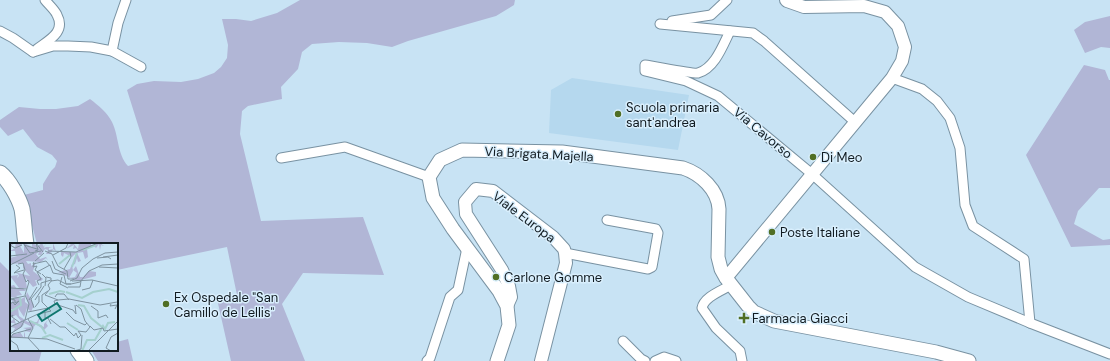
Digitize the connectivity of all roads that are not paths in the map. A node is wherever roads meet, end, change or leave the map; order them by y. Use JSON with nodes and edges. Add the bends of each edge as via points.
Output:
{"nodes":[{"id":1,"x":45,"y":0,"type":"edge"},
{"id":2,"x":126,"y":0,"type":"edge"},
{"id":3,"x":727,"y":0,"type":"edge"},
{"id":4,"x":786,"y":0,"type":"edge"},
{"id":5,"x":0,"y":31,"type":"edge"},
{"id":6,"x":730,"y":31,"type":"junction"},
{"id":7,"x":112,"y":51,"type":"junction"},
{"id":8,"x":33,"y":52,"type":"junction"},
{"id":9,"x":141,"y":67,"type":"dead end"},
{"id":10,"x":892,"y":78,"type":"junction"},
{"id":11,"x":855,"y":122,"type":"junction"},
{"id":12,"x":281,"y":158,"type":"dead end"},
{"id":13,"x":0,"y":173,"type":"edge"},
{"id":14,"x":812,"y":174,"type":"junction"},
{"id":15,"x":429,"y":177,"type":"junction"},
{"id":16,"x":607,"y":220,"type":"dead end"},
{"id":17,"x":26,"y":243,"type":"edge"},
{"id":18,"x":468,"y":248,"type":"junction"},
{"id":19,"x":566,"y":253,"type":"junction"},
{"id":20,"x":728,"y":281,"type":"junction"},
{"id":21,"x":507,"y":306,"type":"junction"},
{"id":22,"x":1030,"y":323,"type":"junction"},
{"id":23,"x":623,"y":340,"type":"dead end"},
{"id":24,"x":79,"y":351,"type":"edge"},
{"id":25,"x":1110,"y":354,"type":"edge"},
{"id":26,"x":86,"y":361,"type":"edge"},
{"id":27,"x":427,"y":361,"type":"edge"},
{"id":28,"x":498,"y":361,"type":"edge"},
{"id":29,"x":541,"y":361,"type":"edge"},
{"id":30,"x":646,"y":361,"type":"edge"},
{"id":31,"x":655,"y":361,"type":"edge"},
{"id":32,"x":676,"y":361,"type":"edge"},
{"id":33,"x":742,"y":361,"type":"edge"},
{"id":34,"x":969,"y":361,"type":"edge"}],
"edges":[{"from":1,"to":8,"type":"street","via":[[57,13],[60,27]]},
{"from":2,"to":7,"type":"street"},
{"from":3,"to":6,"type":"street","via":[[711,15],[663,24]]},
{"from":4,"to":10,"type":"street","via":[[804,7],[864,6],[885,12],[898,26],[905,46],[902,61]]},
{"from":5,"to":8,"type":"street"},
{"from":6,"to":11,"type":"street","via":[[752,33],[764,41]]},
{"from":6,"to":14,"type":"street","name":"Via Cavorso","via":[[714,60],[707,68],[697,73],[645,65],[644,72],[686,81],[718,96]]},
{"from":7,"to":8,"type":"street","via":[[91,47],[53,46]]},
{"from":7,"to":9,"type":"street"},
{"from":10,"to":11,"type":"street"},
{"from":10,"to":22,"type":"street","via":[[922,89],[938,101],[950,118],[960,148],[965,205],[973,226],[1024,259]]},
{"from":11,"to":14,"type":"street"},
{"from":12,"to":15,"type":"street","via":[[345,147]]},
{"from":13,"to":17,"type":"main road","via":[[13,188],[22,208]]},
{"from":14,"to":20,"type":"street"},
{"from":14,"to":22,"type":"street","name":"Via Cavorso","via":[[915,267],[968,297]]},
{"from":15,"to":18,"type":"main road","via":[[432,198]]},
{"from":15,"to":20,"type":"main road","name":"Via Brigata Majella","via":[[440,160],[462,150],[562,152],[687,170],[699,176],[719,202],[718,257]]},
{"from":16,"to":19,"type":"street","via":[[656,229],[658,233],[652,267],[648,269]]},
{"from":18,"to":21,"type":"main road"},
{"from":18,"to":27,"type":"street","via":[[458,290],[450,296]]},
{"from":19,"to":21,"type":"street","name":"Viale Europa","via":[[553,237],[493,191],[476,189],[465,202],[466,214],[502,270],[511,297]]},
{"from":19,"to":29,"type":"street","name":"Viale Europa","via":[[566,263]]},
{"from":20,"to":33,"type":"street","via":[[703,303],[702,308],[716,328],[740,351]]},
{"from":20,"to":34,"type":"main road","name":"Via Brigata Majella","via":[[754,312],[774,321],[936,352]]},
{"from":21,"to":28,"type":"main road","via":[[509,325]]},
{"from":22,"to":25,"type":"street","name":"Via Cavorso"},
{"from":23,"to":30,"type":"street"},
{"from":24,"to":26,"type":"main road"},
{"from":31,"to":32,"type":"street","via":[[664,357]]}]}
